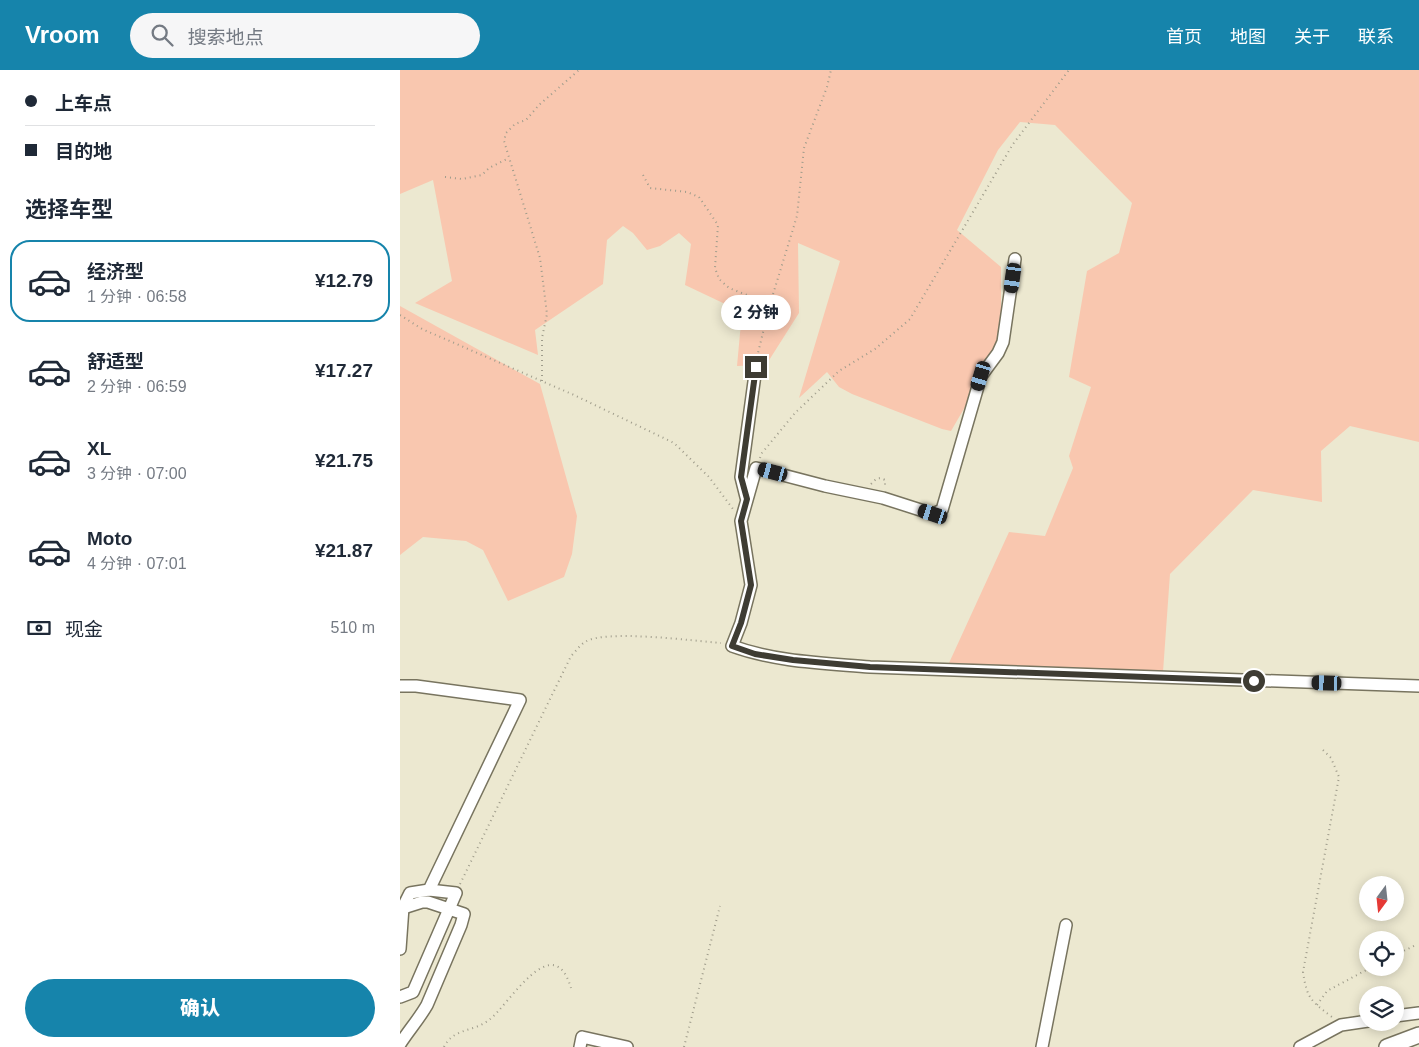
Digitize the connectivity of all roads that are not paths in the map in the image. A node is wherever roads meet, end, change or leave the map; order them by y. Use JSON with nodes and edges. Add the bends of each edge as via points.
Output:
{"nodes":[{"id":1,"x":1015,"y":259,"type":"dead end"},
{"id":2,"x":756,"y":367,"type":"road end"},
{"id":3,"x":747,"y":499,"type":"junction"},
{"id":4,"x":400,"y":686,"type":"edge"},
{"id":5,"x":1419,"y":686,"type":"edge"},
{"id":6,"x":428,"y":890,"type":"junction"},
{"id":7,"x":402,"y":908,"type":"edge"},
{"id":8,"x":448,"y":909,"type":"junction"},
{"id":9,"x":1066,"y":925,"type":"dead end"},
{"id":10,"x":400,"y":948,"type":"edge"},
{"id":11,"x":400,"y":997,"type":"edge"},
{"id":12,"x":1419,"y":1013,"type":"edge"},
{"id":13,"x":1404,"y":1015,"type":"edge"},
{"id":14,"x":1359,"y":1022,"type":"edge"},
{"id":15,"x":1419,"y":1035,"type":"edge"},
{"id":16,"x":400,"y":1044,"type":"edge"},
{"id":17,"x":580,"y":1047,"type":"edge"},
{"id":18,"x":627,"y":1047,"type":"edge"},
{"id":19,"x":1042,"y":1047,"type":"edge"},
{"id":20,"x":1300,"y":1047,"type":"edge"},
{"id":21,"x":1387,"y":1047,"type":"edge"}],
"edges":[{"from":1,"to":3,"type":"street","via":[[1002,342],[981,376],[942,510],[933,514],[883,498],[756,468]]},
{"from":2,"to":3,"type":"street","via":[[741,477]]},
{"from":3,"to":5,"type":"street","via":[[741,521],[751,585],[732,646],[755,654],[870,667]]},
{"from":4,"to":6,"type":"street","via":[[520,700]]},
{"from":6,"to":7,"type":"street","via":[[410,893]]},
{"from":6,"to":8,"type":"street","via":[[456,892]]},
{"from":7,"to":8,"type":"street","via":[[428,902]]},
{"from":7,"to":10,"type":"street"},
{"from":8,"to":11,"type":"street","via":[[412,992]]},
{"from":8,"to":16,"type":"street","via":[[464,914],[461,925],[427,1005]]},
{"from":9,"to":19,"type":"street"},
{"from":12,"to":13,"type":"street"},
{"from":14,"to":20,"type":"street","via":[[1341,1025]]},
{"from":15,"to":21,"type":"main road"},
{"from":17,"to":18,"type":"street","via":[[582,1037]]}]}
